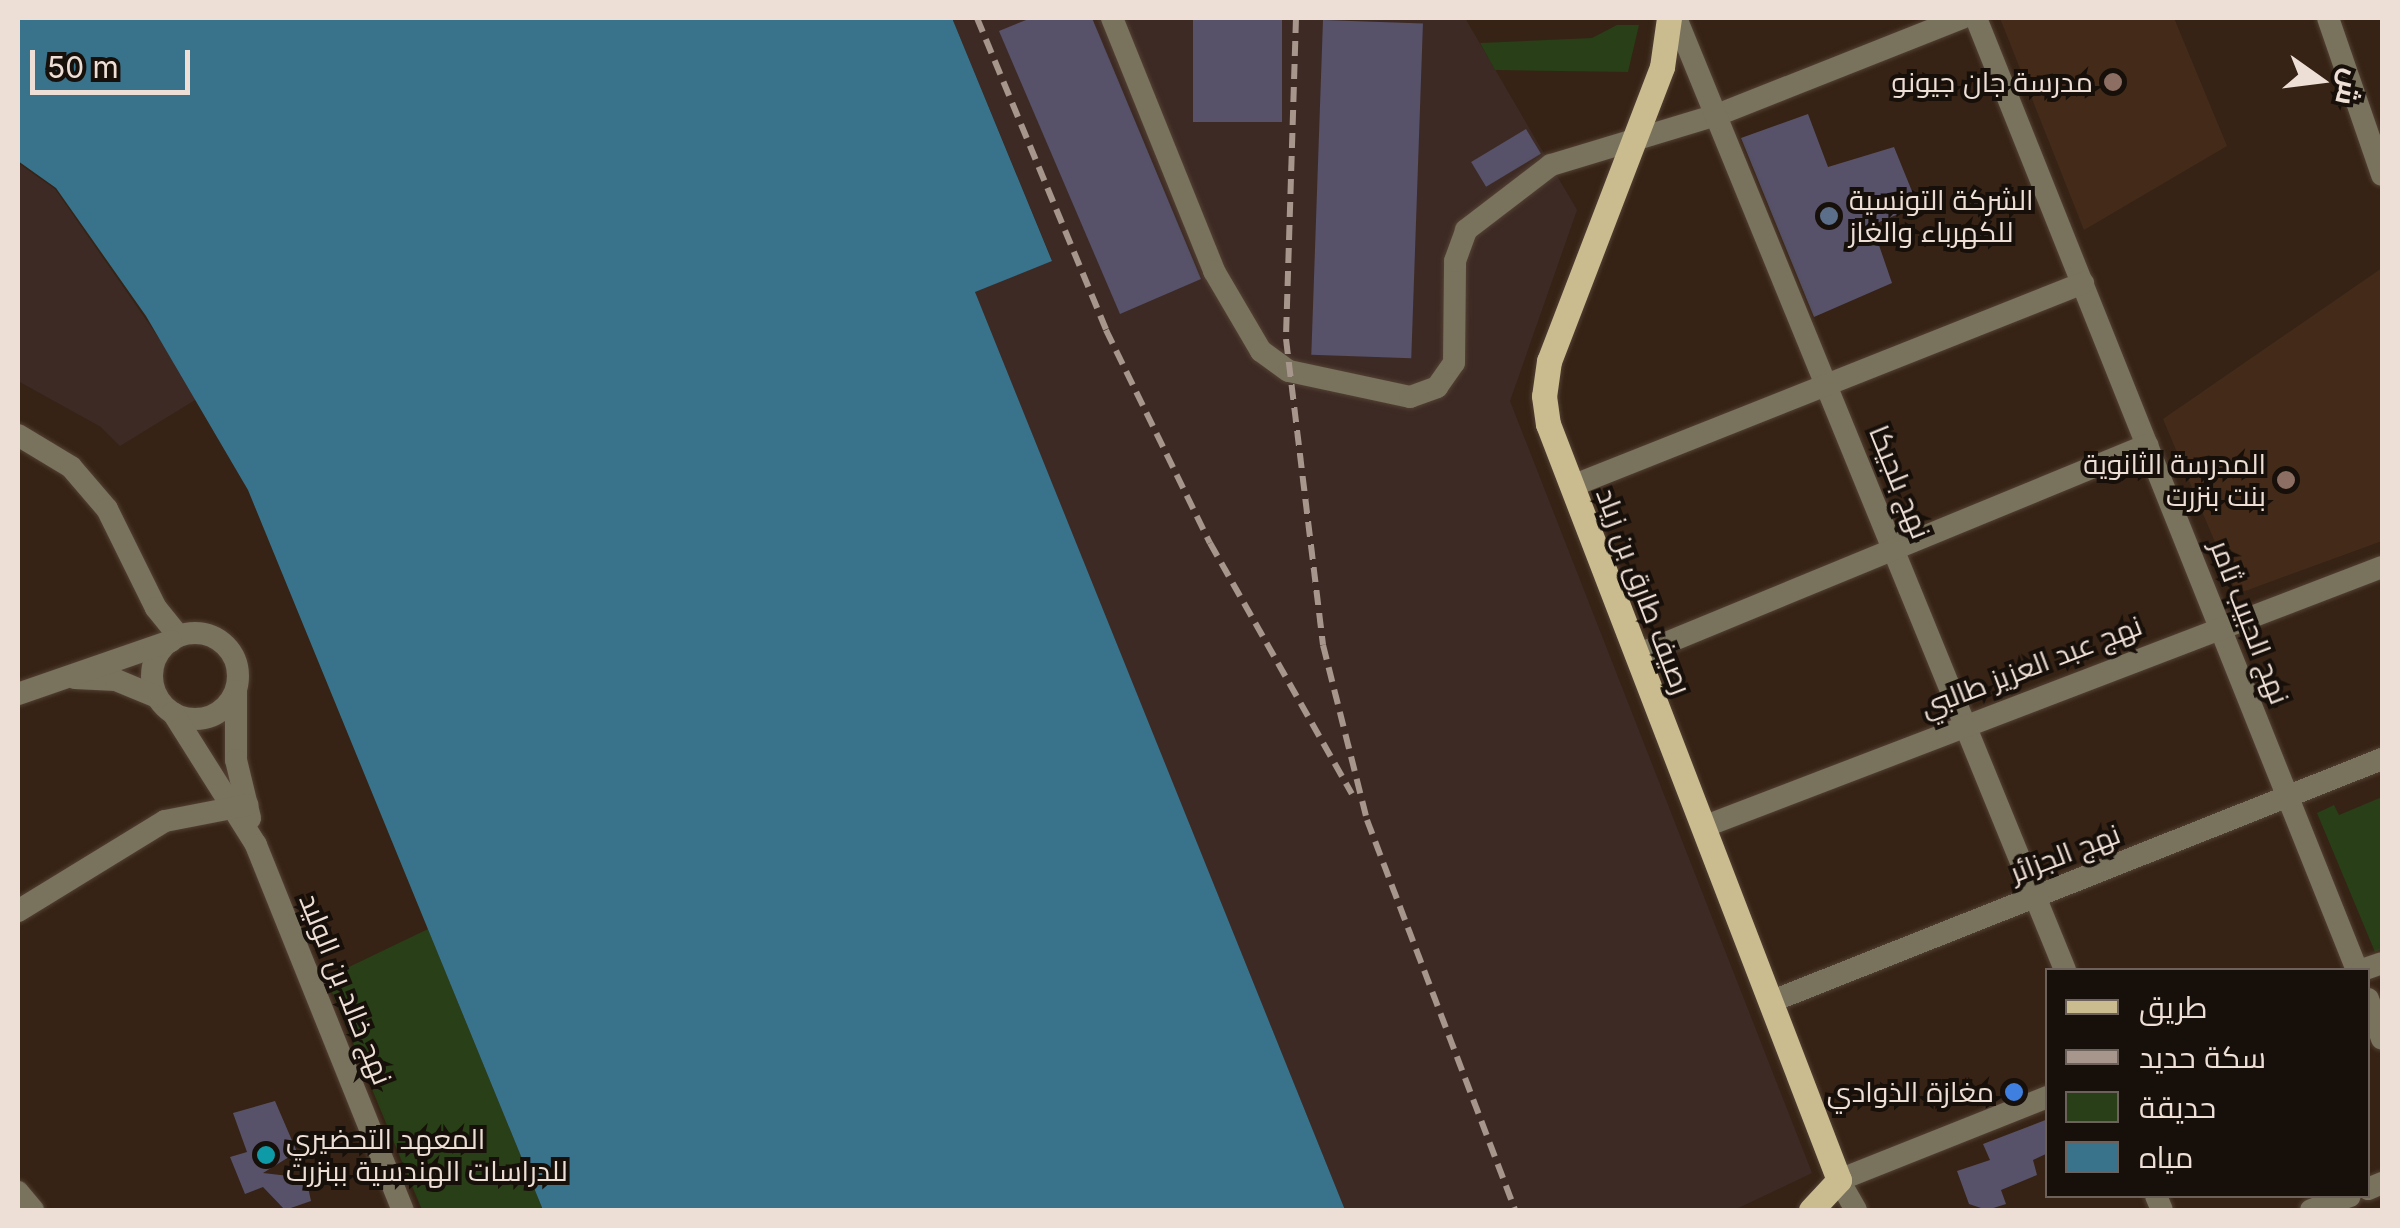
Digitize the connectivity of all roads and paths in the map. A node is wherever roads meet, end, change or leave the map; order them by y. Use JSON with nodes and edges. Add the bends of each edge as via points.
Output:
{"nodes":[{"id":1,"x":1112,"y":18,"type":"edge"},
{"id":2,"x":1673,"y":18,"type":"edge"},
{"id":3,"x":1962,"y":18,"type":"edge"},
{"id":4,"x":1976,"y":18,"type":"edge"},
{"id":5,"x":2328,"y":18,"type":"edge"},
{"id":6,"x":1717,"y":115,"type":"junction"},
{"id":7,"x":1636,"y":139,"type":"junction"},
{"id":8,"x":2382,"y":175,"type":"edge"},
{"id":9,"x":2083,"y":283,"type":"junction"},
{"id":10,"x":1828,"y":385,"type":"junction"},
{"id":11,"x":18,"y":435,"type":"edge"},
{"id":12,"x":2148,"y":445,"type":"junction"},
{"id":13,"x":1572,"y":486,"type":"junction"},
{"id":14,"x":1896,"y":550,"type":"junction"},
{"id":15,"x":2382,"y":567,"type":"edge"},
{"id":16,"x":2221,"y":626,"type":"junction"},
{"id":17,"x":175,"y":638,"type":"junction"},
{"id":18,"x":1637,"y":655,"type":"junction"},
{"id":19,"x":51,"y":678,"type":"junction"},
{"id":20,"x":236,"y":684,"type":"junction"},
{"id":21,"x":18,"y":694,"type":"edge"},
{"id":22,"x":165,"y":705,"type":"junction"},
{"id":23,"x":1966,"y":722,"type":"junction"},
{"id":24,"x":2382,"y":759,"type":"edge"},
{"id":25,"x":2286,"y":798,"type":"junction"},
{"id":26,"x":241,"y":807,"type":"junction"},
{"id":27,"x":1703,"y":827,"type":"junction"},
{"id":28,"x":2035,"y":897,"type":"junction"},
{"id":29,"x":18,"y":911,"type":"edge"},
{"id":30,"x":2063,"y":968,"type":"edge"},
{"id":31,"x":2359,"y":968,"type":"edge"},
{"id":32,"x":1770,"y":1002,"type":"junction"},
{"id":33,"x":2370,"y":1005,"type":"edge"},
{"id":34,"x":2382,"y":1038,"type":"edge"},
{"id":35,"x":2045,"y":1098,"type":"edge"},
{"id":36,"x":1839,"y":1180,"type":"junction"},
{"id":37,"x":2344,"y":1198,"type":"edge"},
{"id":38,"x":402,"y":1210,"type":"edge"},
{"id":39,"x":1812,"y":1210,"type":"edge"},
{"id":40,"x":1856,"y":1210,"type":"edge"},
{"id":41,"x":2310,"y":1210,"type":"edge"}],
"edges":[{"from":1,"to":7,"type":"street","via":[[1214,271],[1245,329],[1289,371],[1376,392],[1424,395],[1448,376],[1456,349],[1456,262],[1477,217],[1567,156]]},
{"from":2,"to":6,"type":"street","name":"نهج بلجيكا"},
{"from":2,"to":7,"type":"main road","name":"رصيف طارق بن زياد"},
{"from":3,"to":6,"type":"street"},
{"from":4,"to":9,"type":"street","name":"نهج الحبيب ثامر"},
{"from":5,"to":8,"type":"street"},
{"from":6,"to":7,"type":"street"},
{"from":6,"to":10,"type":"street","name":"نهج بلجيكا"},
{"from":7,"to":13,"type":"main road","name":"رصيف طارق بن زياد","via":[[1549,361],[1548,424]]},
{"from":9,"to":10,"type":"street"},
{"from":9,"to":12,"type":"street","name":"نهج الحبيب ثامر"},
{"from":10,"to":13,"type":"street"},
{"from":10,"to":14,"type":"street","name":"نهج بلجيكا"},
{"from":11,"to":17,"type":"street","via":[[71,467],[106,509]]},
{"from":12,"to":14,"type":"street"},
{"from":12,"to":16,"type":"street","name":"نهج الحبيب ثامر"},
{"from":13,"to":18,"type":"main road","name":"رصيف طارق بن زياد"},
{"from":14,"to":18,"type":"street"},
{"from":14,"to":23,"type":"street","name":"نهج بلجيكا"},
{"from":15,"to":16,"type":"street","name":"نهج عبد العزيز طالبي"},
{"from":16,"to":23,"type":"street","name":"نهج عبد العزيز طالبي"},
{"from":16,"to":25,"type":"street","name":"نهج الحبيب ثامر"},
{"from":17,"to":19,"type":"street"},
{"from":17,"to":20,"type":"street","via":[[217,640],[234,659]]},
{"from":17,"to":22,"type":"street","via":[[152,672]]},
{"from":18,"to":27,"type":"main road","name":"رصيف طارق بن زياد"},
{"from":19,"to":21,"type":"street"},
{"from":19,"to":22,"type":"street","via":[[116,680]]},
{"from":20,"to":22,"type":"street","via":[[212,716]]},
{"from":20,"to":26,"type":"street","name":"نهج خالد بن الوليد"},
{"from":22,"to":26,"type":"street","name":"نهج خالد بن الوليد"},
{"from":23,"to":27,"type":"street","name":"نهج عبد العزيز طالبي"},
{"from":23,"to":28,"type":"street","name":"نهج بلجيكا"},
{"from":24,"to":25,"type":"street","name":"نهج الجزائر"},
{"from":25,"to":28,"type":"street","name":"نهج الجزائر"},
{"from":25,"to":31,"type":"street","name":"نهج الحبيب ثامر"},
{"from":26,"to":29,"type":"street","via":[[165,821]]},
{"from":26,"to":38,"type":"street","name":"نهج خالد بن الوليد"},
{"from":27,"to":32,"type":"main road","name":"رصيف طارق بن زياد"},
{"from":28,"to":30,"type":"street","name":"نهج بلجيكا"},
{"from":28,"to":32,"type":"street","name":"نهج الجزائر"},
{"from":32,"to":36,"type":"main road","name":"رصيف طارق بن زياد"},
{"from":33,"to":34,"type":"street"},
{"from":35,"to":36,"type":"street"},
{"from":36,"to":39,"type":"main road"},
{"from":36,"to":40,"type":"street","name":"رصيف طارق بن زياد"},
{"from":37,"to":41,"type":"street"}]}
